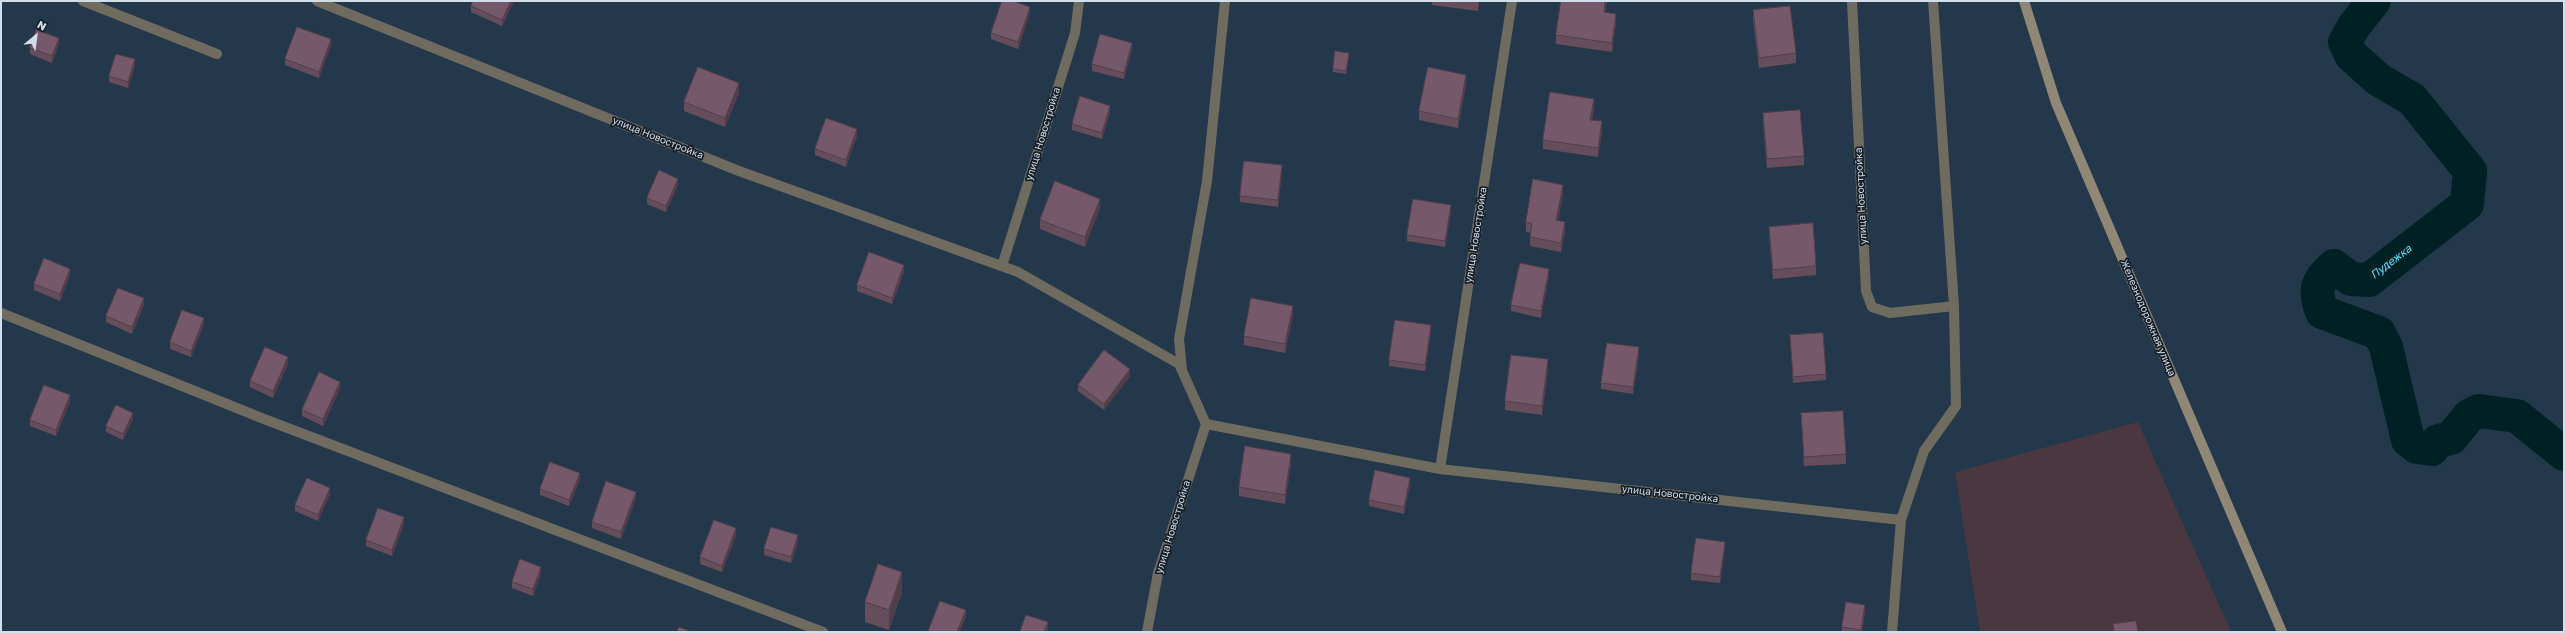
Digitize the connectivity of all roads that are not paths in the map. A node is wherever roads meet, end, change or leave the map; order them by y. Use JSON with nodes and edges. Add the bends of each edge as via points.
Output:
{"nodes":[{"id":1,"x":83,"y":1,"type":"edge"},
{"id":2,"x":317,"y":1,"type":"edge"},
{"id":3,"x":1079,"y":1,"type":"edge"},
{"id":4,"x":1225,"y":1,"type":"edge"},
{"id":5,"x":1512,"y":1,"type":"edge"},
{"id":6,"x":1852,"y":1,"type":"edge"},
{"id":7,"x":1933,"y":1,"type":"edge"},
{"id":8,"x":2024,"y":1,"type":"edge"},
{"id":9,"x":217,"y":54,"type":"dead end"},
{"id":10,"x":1002,"y":266,"type":"junction"},
{"id":11,"x":1954,"y":306,"type":"junction"},
{"id":12,"x":1,"y":313,"type":"edge"},
{"id":13,"x":1182,"y":370,"type":"junction"},
{"id":14,"x":1206,"y":424,"type":"junction"},
{"id":15,"x":1440,"y":469,"type":"junction"},
{"id":16,"x":1901,"y":520,"type":"junction"},
{"id":17,"x":823,"y":632,"type":"edge"},
{"id":18,"x":1148,"y":632,"type":"edge"},
{"id":19,"x":1892,"y":632,"type":"edge"},
{"id":20,"x":2282,"y":632,"type":"edge"}],
"edges":[{"from":1,"to":9,"type":"street"},
{"from":2,"to":10,"type":"street","name":"улица Новостройка","via":[[739,171]]},
{"from":3,"to":10,"type":"street","name":"улица Новостройка","via":[[1075,33]]},
{"from":4,"to":13,"type":"street","name":"улица Новостройка","via":[[1207,181],[1180,339]]},
{"from":5,"to":15,"type":"street","name":"улица Новостройка"},
{"from":6,"to":11,"type":"street","name":"улица Новостройка","via":[[1866,291],[1872,307],[1890,313]]},
{"from":7,"to":11,"type":"street"},
{"from":8,"to":20,"type":"street","name":"Железнодорожная улица","via":[[2056,103]]},
{"from":10,"to":13,"type":"street","name":"улица Новостройка","via":[[1018,272],[1166,355],[1179,364]]},
{"from":11,"to":16,"type":"street","via":[[1956,406],[1924,451]]},
{"from":12,"to":17,"type":"street","via":[[272,422]]},
{"from":13,"to":14,"type":"street","name":"улица Новостройка"},
{"from":14,"to":15,"type":"street","name":"улица Новостройка"},
{"from":14,"to":18,"type":"street","name":"улица Новостройка","via":[[1158,573]]},
{"from":15,"to":16,"type":"street","name":"улица Новостройка"},
{"from":16,"to":19,"type":"street"}]}
